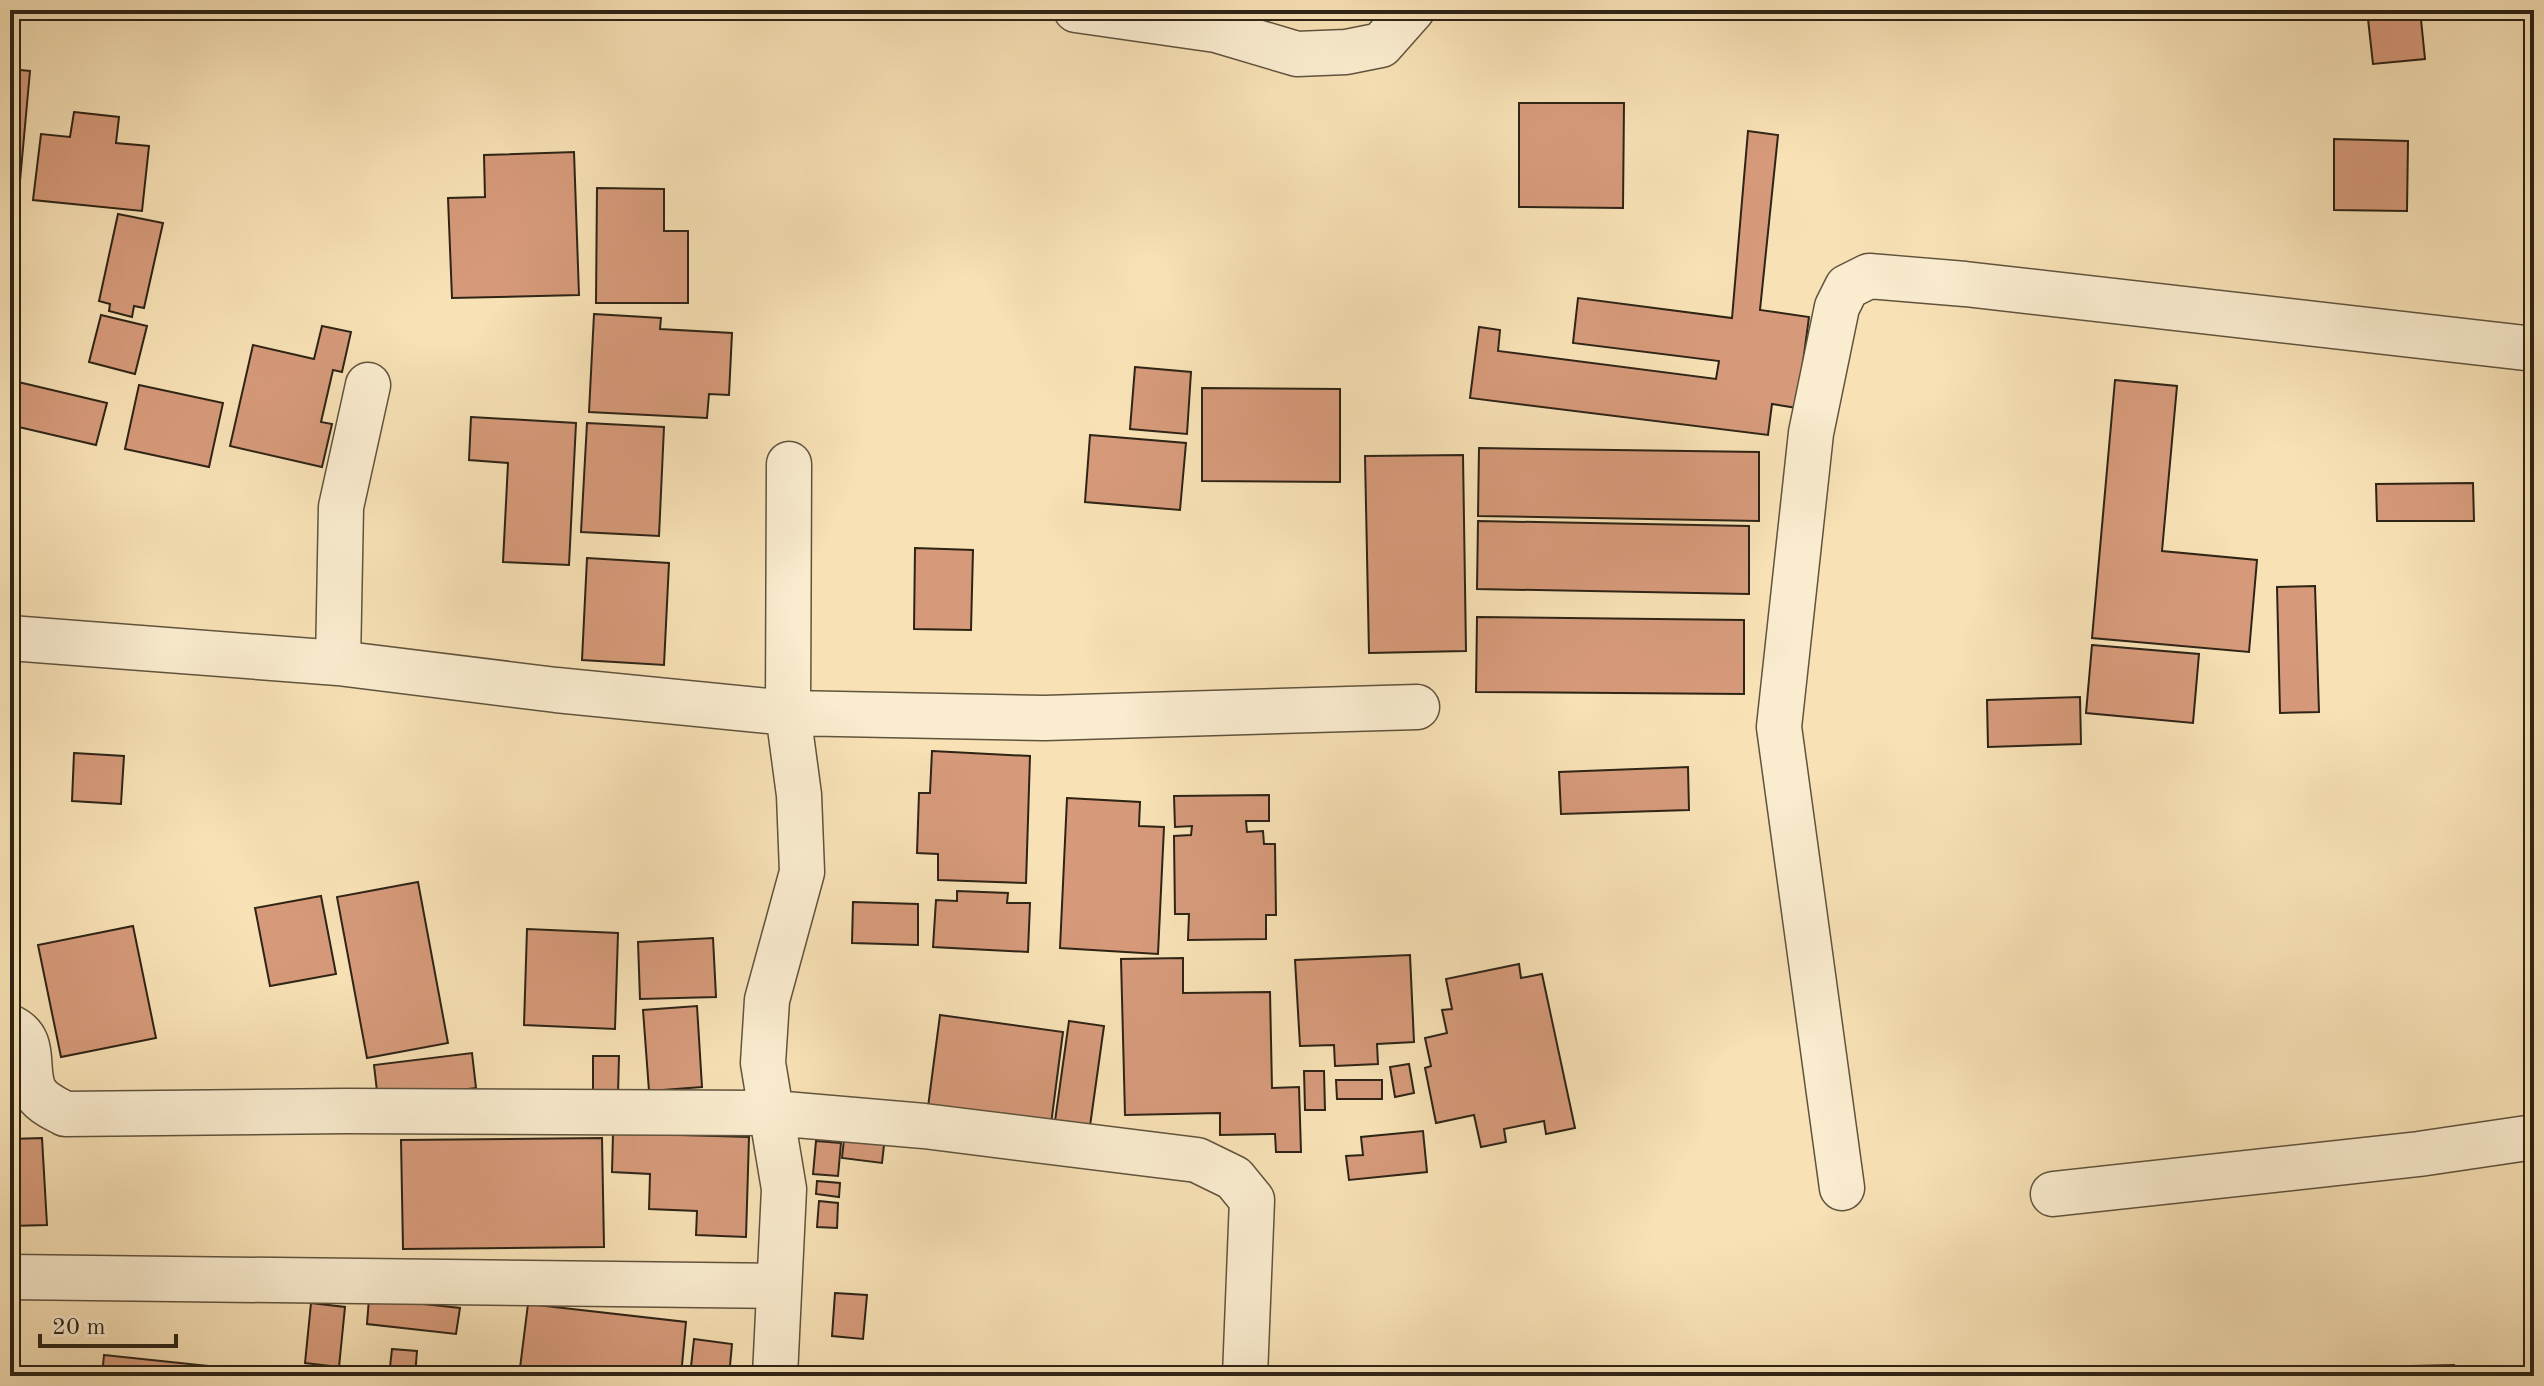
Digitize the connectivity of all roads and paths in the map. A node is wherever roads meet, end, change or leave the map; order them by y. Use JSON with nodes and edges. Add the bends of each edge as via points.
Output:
{"nodes":[{"id":1,"x":1076,"y":10,"type":"edge"},
{"id":2,"x":1412,"y":10,"type":"edge"},
{"id":3,"x":2534,"y":349,"type":"edge"},
{"id":4,"x":368,"y":385,"type":"dead end"},
{"id":5,"x":789,"y":464,"type":"dead end"},
{"id":6,"x":10,"y":638,"type":"edge"},
{"id":7,"x":338,"y":663,"type":"junction"},
{"id":8,"x":1417,"y":707,"type":"dead end"},
{"id":9,"x":788,"y":713,"type":"junction"},
{"id":10,"x":10,"y":1027,"type":"edge"},
{"id":11,"x":773,"y":1113,"type":"junction"},
{"id":12,"x":2534,"y":1137,"type":"edge"},
{"id":13,"x":1842,"y":1188,"type":"dead end"},
{"id":14,"x":2053,"y":1194,"type":"dead end"},
{"id":15,"x":10,"y":1277,"type":"edge"},
{"id":16,"x":779,"y":1286,"type":"junction"},
{"id":17,"x":775,"y":1376,"type":"edge"},
{"id":18,"x":1245,"y":1376,"type":"edge"}],
"edges":[{"from":1,"to":2,"type":"street","via":[[1216,30],[1297,54],[1381,45]]},
{"from":3,"to":13,"type":"street","via":[[1965,284],[1869,276],[1847,287],[1837,307],[1811,433],[1779,727]]},
{"from":4,"to":7,"type":"street","via":[[341,507]]},
{"from":5,"to":9,"type":"street"},
{"from":6,"to":7,"type":"street"},
{"from":7,"to":9,"type":"street"},
{"from":8,"to":9,"type":"street","via":[[1045,718]]},
{"from":9,"to":11,"type":"street","via":[[802,872],[767,1000],[763,1063]]},
{"from":10,"to":11,"type":"street","via":[[28,1045],[34,1090],[65,1114]]},
{"from":11,"to":16,"type":"street","via":[[784,1189]]},
{"from":11,"to":18,"type":"street","via":[[1197,1160],[1234,1178],[1252,1200]]},
{"from":12,"to":14,"type":"street"},
{"from":15,"to":16,"type":"street"},
{"from":16,"to":17,"type":"street"}]}
